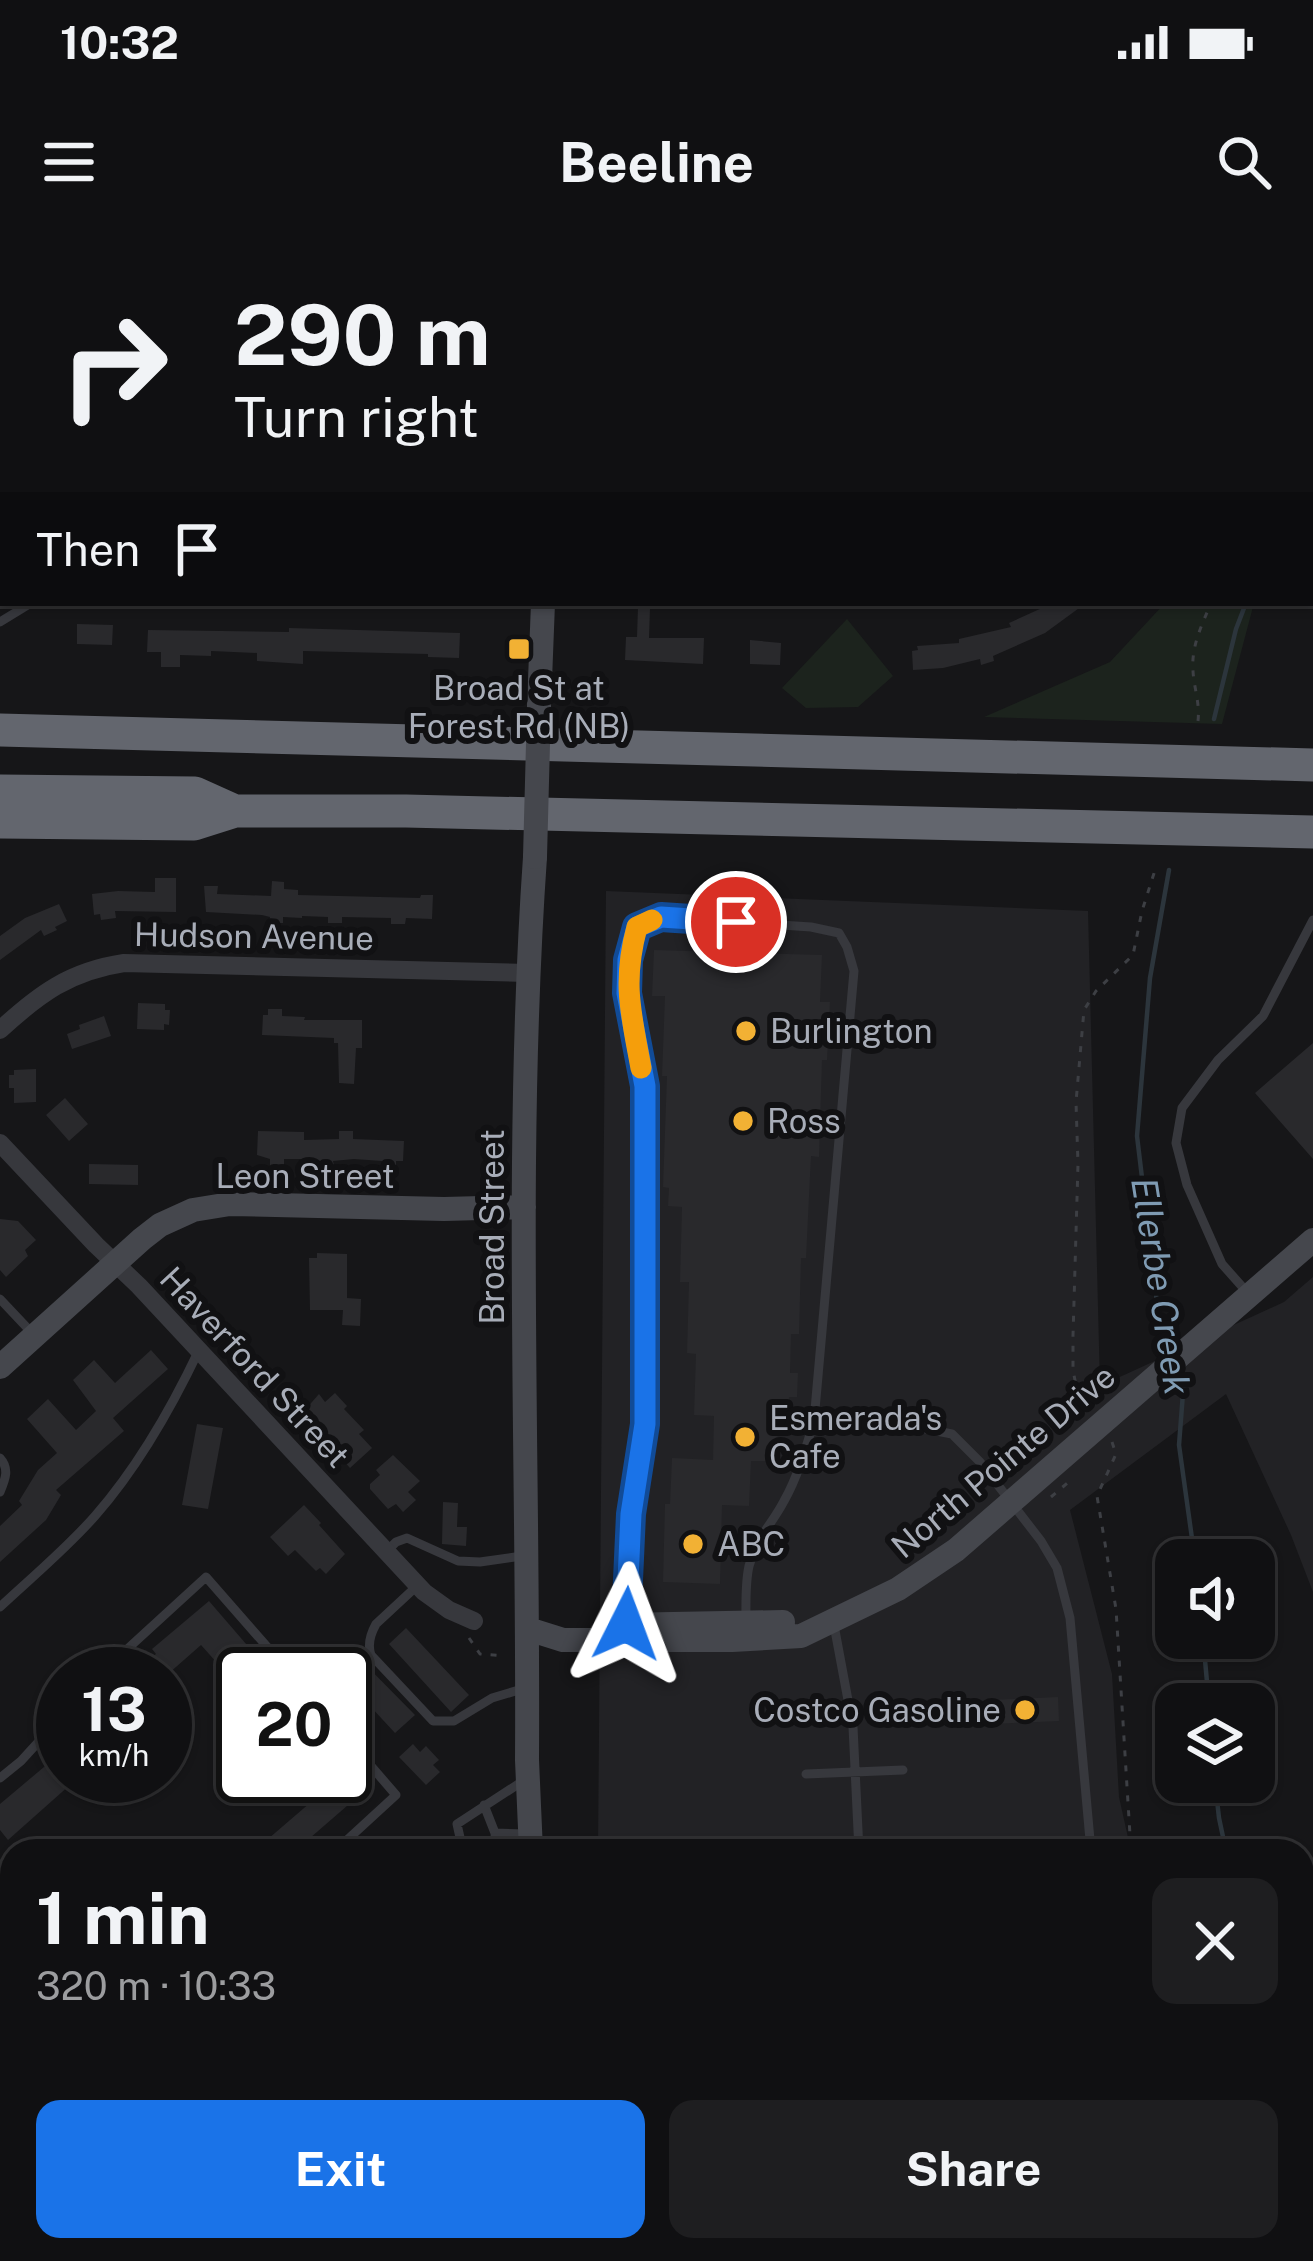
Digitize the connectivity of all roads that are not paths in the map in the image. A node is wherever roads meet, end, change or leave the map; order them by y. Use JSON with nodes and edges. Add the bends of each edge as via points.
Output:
{"nodes":[{"id":1,"x":543,"y":606,"type":"edge"},
{"id":2,"x":0,"y":730,"type":"edge"},
{"id":3,"x":1313,"y":765,"type":"edge"},
{"id":4,"x":0,"y":791,"type":"edge"},
{"id":5,"x":236,"y":811,"type":"junction"},
{"id":6,"x":0,"y":822,"type":"edge"},
{"id":7,"x":1313,"y":832,"type":"edge"},
{"id":8,"x":1313,"y":920,"type":"edge"},
{"id":9,"x":526,"y":973,"type":"junction"},
{"id":10,"x":0,"y":1030,"type":"edge"},
{"id":11,"x":0,"y":1143,"type":"edge"},
{"id":12,"x":524,"y":1208,"type":"junction"},
{"id":13,"x":1313,"y":1240,"type":"edge"},
{"id":14,"x":115,"y":1264,"type":"junction"},
{"id":15,"x":1250,"y":1295,"type":"junction"},
{"id":16,"x":0,"y":1299,"type":"edge"},
{"id":17,"x":35,"y":1336,"type":"junction"},
{"id":18,"x":199,"y":1350,"type":"junction"},
{"id":19,"x":0,"y":1367,"type":"edge"},
{"id":20,"x":814,"y":1421,"type":"junction"},
{"id":21,"x":0,"y":1458,"type":"edge"},
{"id":22,"x":0,"y":1492,"type":"edge"},
{"id":23,"x":1012,"y":1502,"type":"junction"},
{"id":24,"x":387,"y":1551,"type":"junction"},
{"id":25,"x":527,"y":1555,"type":"junction"},
{"id":26,"x":418,"y":1585,"type":"junction"},
{"id":27,"x":0,"y":1607,"type":"edge"},
{"id":28,"x":470,"y":1619,"type":"road end"},
{"id":29,"x":833,"y":1619,"type":"junction"},
{"id":30,"x":746,"y":1622,"type":"junction"},
{"id":31,"x":626,"y":1624,"type":"junction"},
{"id":32,"x":528,"y":1628,"type":"junction"},
{"id":33,"x":127,"y":1647,"type":"edge"},
{"id":34,"x":267,"y":1647,"type":"edge"},
{"id":35,"x":527,"y":1688,"type":"junction"},
{"id":36,"x":36,"y":1744,"type":"edge"},
{"id":37,"x":372,"y":1767,"type":"edge"},
{"id":38,"x":903,"y":1770,"type":"dead end"},
{"id":39,"x":806,"y":1774,"type":"dead end"},
{"id":40,"x":855,"y":1774,"type":"junction"},
{"id":41,"x":0,"y":1778,"type":"edge"},
{"id":42,"x":527,"y":1778,"type":"junction"},
{"id":43,"x":484,"y":1804,"type":"junction"},
{"id":44,"x":495,"y":1833,"type":"junction"},
{"id":45,"x":348,"y":1839,"type":"edge"},
{"id":46,"x":460,"y":1839,"type":"edge"},
{"id":47,"x":495,"y":1839,"type":"edge"},
{"id":48,"x":519,"y":1839,"type":"edge"},
{"id":49,"x":531,"y":1839,"type":"edge"},
{"id":50,"x":858,"y":1839,"type":"edge"},
{"id":51,"x":1090,"y":1839,"type":"edge"}],
"edges":[{"from":1,"to":9,"type":"main road","name":"Broad Street","bridge":true},
{"from":2,"to":3,"type":"highway"},
{"from":4,"to":5,"type":"highway","via":[[195,794]]},
{"from":5,"to":6,"type":"highway","via":[[194,824]]},
{"from":5,"to":7,"type":"highway"},
{"from":8,"to":15,"type":"lane","via":[[1263,1016],[1181,1108],[1176,1143],[1186,1185],[1222,1264]]},
{"from":9,"to":10,"type":"street","name":"Hudson Avenue","via":[[124,963],[50,988]]},
{"from":9,"to":12,"type":"main road","name":"Broad Street"},
{"from":11,"to":14,"type":"street","name":"Haverford Street"},
{"from":12,"to":14,"type":"main road","name":"Leon Street","via":[[230,1204],[160,1225]]},
{"from":12,"to":25,"type":"main road","name":"Broad Street"},
{"from":13,"to":15,"type":"main road","name":"North Pointe Drive"},
{"from":14,"to":17,"type":"main road","name":"Leon Street"},
{"from":14,"to":18,"type":"street","name":"Haverford Street"},
{"from":15,"to":23,"type":"main road","name":"North Pointe Drive"},
{"from":16,"to":17,"type":"lane"},
{"from":17,"to":19,"type":"main road","name":"Leon Street"},
{"from":18,"to":24,"type":"street","name":"Haverford Street"},
{"from":18,"to":27,"type":"lane","via":[[132,1470]]},
{"from":20,"to":23,"type":"lane","via":[[952,1434]]},
{"from":20,"to":30,"type":"lane","via":[[784,1503],[753,1552]]},
{"from":20,"to":31,"type":"lane","via":[[854,971],[847,947],[839,933],[811,927],[661,917],[637,927],[628,960],[645,1086],[645,1424]]},
{"from":21,"to":22,"type":"lane"},
{"from":23,"to":29,"type":"main road","name":"North Pointe Drive","via":[[939,1564]]},
{"from":23,"to":51,"type":"lane","via":[[1057,1568],[1070,1618]]},
{"from":24,"to":25,"type":"lane","via":[[407,1538],[468,1562]]},
{"from":24,"to":26,"type":"street","name":"Haverford Street"},
{"from":25,"to":32,"type":"main road","name":"Broad Street"},
{"from":26,"to":28,"type":"street","name":"Haverford Street"},
{"from":26,"to":35,"type":"lane","via":[[376,1624],[369,1649],[433,1720],[454,1721]]},
{"from":29,"to":30,"type":"main road","name":"North Pointe Drive"},
{"from":29,"to":32,"type":"main road","name":"North Pointe Drive","via":[[801,1636],[732,1640],[563,1640]]},
{"from":29,"to":40,"type":"lane"},
{"from":30,"to":31,"type":"main road","name":"North Pointe Drive"},
{"from":31,"to":32,"type":"main road","name":"North Pointe Drive"},
{"from":32,"to":35,"type":"main road","name":"Broad Street"},
{"from":33,"to":34,"type":"lane","via":[[206,1577]]},
{"from":35,"to":42,"type":"main road","name":"Broad Street"},
{"from":36,"to":41,"type":"lane"},
{"from":37,"to":45,"type":"lane","via":[[396,1795]]},
{"from":38,"to":40,"type":"lane"},
{"from":39,"to":40,"type":"lane"},
{"from":40,"to":50,"type":"lane"},
{"from":42,"to":43,"type":"lane"},
{"from":42,"to":49,"type":"main road","name":"Broad Street"},
{"from":43,"to":44,"type":"lane"},
{"from":43,"to":46,"type":"lane","via":[[457,1824]]},
{"from":44,"to":47,"type":"lane"},
{"from":44,"to":48,"type":"lane"}]}
